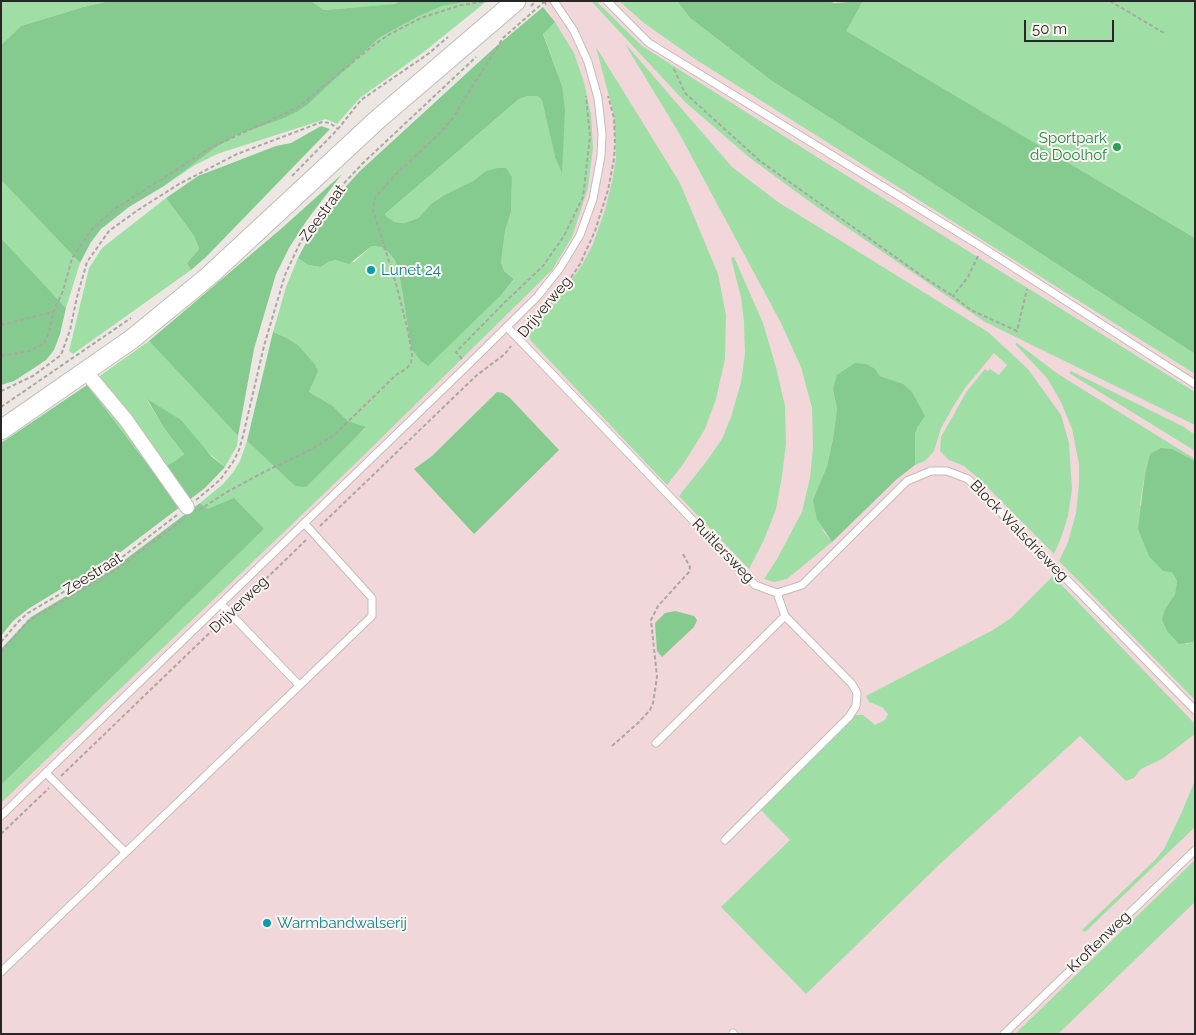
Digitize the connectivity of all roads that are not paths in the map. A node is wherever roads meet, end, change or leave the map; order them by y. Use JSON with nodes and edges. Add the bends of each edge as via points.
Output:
{"nodes":[{"id":1,"x":607,"y":1,"type":"edge"},
{"id":2,"x":551,"y":4,"type":"edge"},
{"id":3,"x":521,"y":5,"type":"edge"},
{"id":4,"x":507,"y":327,"type":"junction"},
{"id":5,"x":86,"y":372,"type":"junction"},
{"id":6,"x":1195,"y":384,"type":"edge"},
{"id":7,"x":1,"y":430,"type":"edge"},
{"id":8,"x":190,"y":512,"type":"road end"},
{"id":9,"x":305,"y":524,"type":"junction"},
{"id":10,"x":777,"y":594,"type":"junction"},
{"id":11,"x":221,"y":604,"type":"junction"},
{"id":12,"x":785,"y":616,"type":"junction"},
{"id":13,"x":298,"y":685,"type":"junction"},
{"id":14,"x":1195,"y":710,"type":"edge"},
{"id":15,"x":656,"y":742,"type":"dead end"},
{"id":16,"x":46,"y":773,"type":"junction"},
{"id":17,"x":1,"y":816,"type":"edge"},
{"id":18,"x":725,"y":840,"type":"dead end"},
{"id":19,"x":1195,"y":850,"type":"edge"},
{"id":20,"x":125,"y":852,"type":"junction"},
{"id":21,"x":1,"y":972,"type":"edge"},
{"id":22,"x":1004,"y":1034,"type":"edge"}],
"edges":[{"from":1,"to":6,"type":"lane","via":[[649,43],[982,247]]},
{"from":2,"to":4,"type":"lane","name":"Drijverweg","via":[[574,31],[594,82],[602,134],[599,170],[589,212],[571,251],[549,283]]},
{"from":3,"to":5,"type":"main road","name":"Zeestraat","via":[[378,120],[210,275]]},
{"from":4,"to":9,"type":"lane","name":"Drijverweg"},
{"from":4,"to":10,"type":"lane","name":"Ruitlersweg","via":[[755,586]]},
{"from":5,"to":7,"type":"main road","name":"Zeestraat"},
{"from":5,"to":8,"type":"street","via":[[126,420]]},
{"from":9,"to":11,"type":"lane","name":"Drijverweg"},
{"from":9,"to":13,"type":"lane","via":[[372,598],[372,616]]},
{"from":10,"to":12,"type":"lane"},
{"from":10,"to":14,"type":"lane","name":"Block Walsdrieweg","via":[[802,585],[907,482],[931,471],[947,471],[968,479]]},
{"from":11,"to":13,"type":"lane"},
{"from":11,"to":16,"type":"lane","name":"Drijverweg"},
{"from":12,"to":15,"type":"lane"},
{"from":12,"to":18,"type":"lane","via":[[852,684],[857,693],[856,706],[849,717]]},
{"from":13,"to":20,"type":"lane"},
{"from":16,"to":17,"type":"lane","name":"Drijverweg"},
{"from":16,"to":20,"type":"lane"},
{"from":19,"to":22,"type":"lane","name":"Kroftenweg"},
{"from":20,"to":21,"type":"lane"}]}
